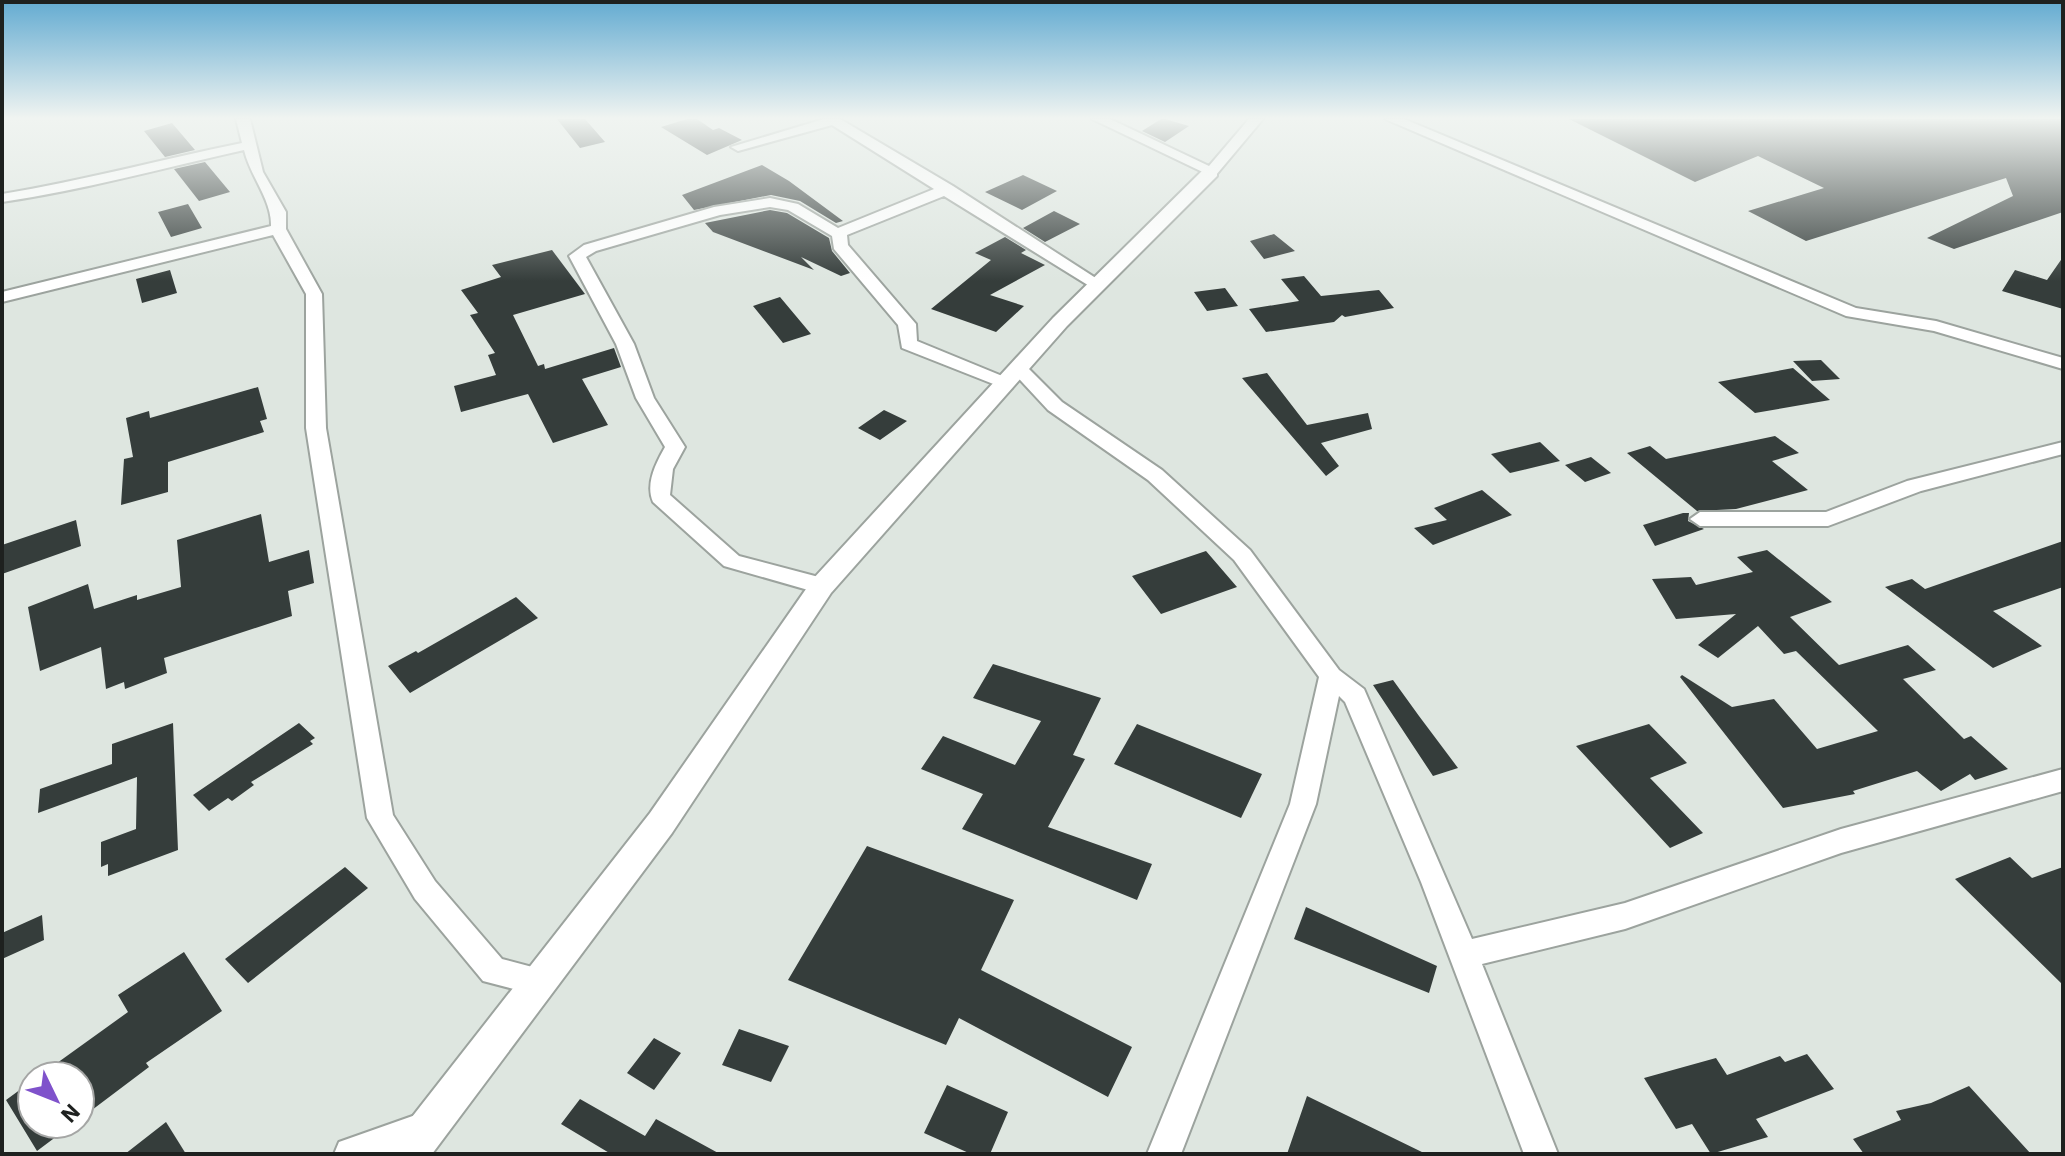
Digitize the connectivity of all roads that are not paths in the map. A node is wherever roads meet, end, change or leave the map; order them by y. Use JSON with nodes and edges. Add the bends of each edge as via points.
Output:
{"nodes":[{"id":1,"x":125,"y":173,"type":"edge"},
{"id":2,"x":257,"y":173,"type":"edge"},
{"id":3,"x":921,"y":173,"type":"edge"},
{"id":4,"x":1210,"y":173,"type":"edge"},
{"id":5,"x":1521,"y":173,"type":"edge"},
{"id":6,"x":948,"y":189,"type":"junction"},
{"id":7,"x":2,"y":198,"type":"edge"},
{"id":8,"x":278,"y":229,"type":"junction"},
{"id":9,"x":839,"y":233,"type":"junction"},
{"id":10,"x":1097,"y":284,"type":"junction"},
{"id":11,"x":2,"y":297,"type":"edge"},
{"id":12,"x":2063,"y":364,"type":"edge"},
{"id":13,"x":1013,"y":377,"type":"junction"},
{"id":14,"x":2063,"y":448,"type":"edge"},
{"id":15,"x":1700,"y":519,"type":"dead end"},
{"id":16,"x":822,"y":586,"type":"junction"},
{"id":17,"x":1331,"y":676,"type":"junction"},
{"id":18,"x":2063,"y":780,"type":"edge"},
{"id":19,"x":1462,"y":955,"type":"junction"},
{"id":20,"x":540,"y":982,"type":"junction"},
{"id":21,"x":433,"y":1125,"type":"junction"},
{"id":22,"x":351,"y":1154,"type":"edge"},
{"id":23,"x":408,"y":1154,"type":"edge"},
{"id":24,"x":1164,"y":1154,"type":"edge"},
{"id":25,"x":1541,"y":1154,"type":"edge"}],
"edges":[{"from":1,"to":7,"type":"street"},
{"from":2,"to":8,"type":"street","via":[[279,212]]},
{"from":3,"to":6,"type":"street"},
{"from":4,"to":10,"type":"street"},
{"from":5,"to":12,"type":"street","via":[[1852,312],[1936,326]]},
{"from":6,"to":9,"type":"street"},
{"from":6,"to":10,"type":"street"},
{"from":8,"to":11,"type":"street"},
{"from":8,"to":20,"type":"street","via":[[314,294],[316,428],[380,818],[425,890],[493,971]]},
{"from":9,"to":13,"type":"street","via":[[840,246],[907,324],[908,344]]},
{"from":9,"to":16,"type":"street","via":[[827,231],[788,204],[772,202],[710,212],[577,256],[625,344],[645,398],[675,447],[663,469],[660,497],[732,561]]},
{"from":10,"to":13,"type":"street"},
{"from":13,"to":16,"type":"street"},
{"from":13,"to":17,"type":"street","via":[[1155,475],[1242,555]]},
{"from":14,"to":15,"type":"street","via":[[1914,486],[1828,519]]},
{"from":16,"to":20,"type":"street","via":[[661,823]]},
{"from":17,"to":19,"type":"street","via":[[1355,696]]},
{"from":17,"to":24,"type":"street","via":[[1303,804]]},
{"from":18,"to":19,"type":"street","via":[[1841,841],[1625,916]]},
{"from":19,"to":25,"type":"street"},
{"from":20,"to":21,"type":"street"},
{"from":21,"to":22,"type":"street"},
{"from":21,"to":23,"type":"street"}]}
